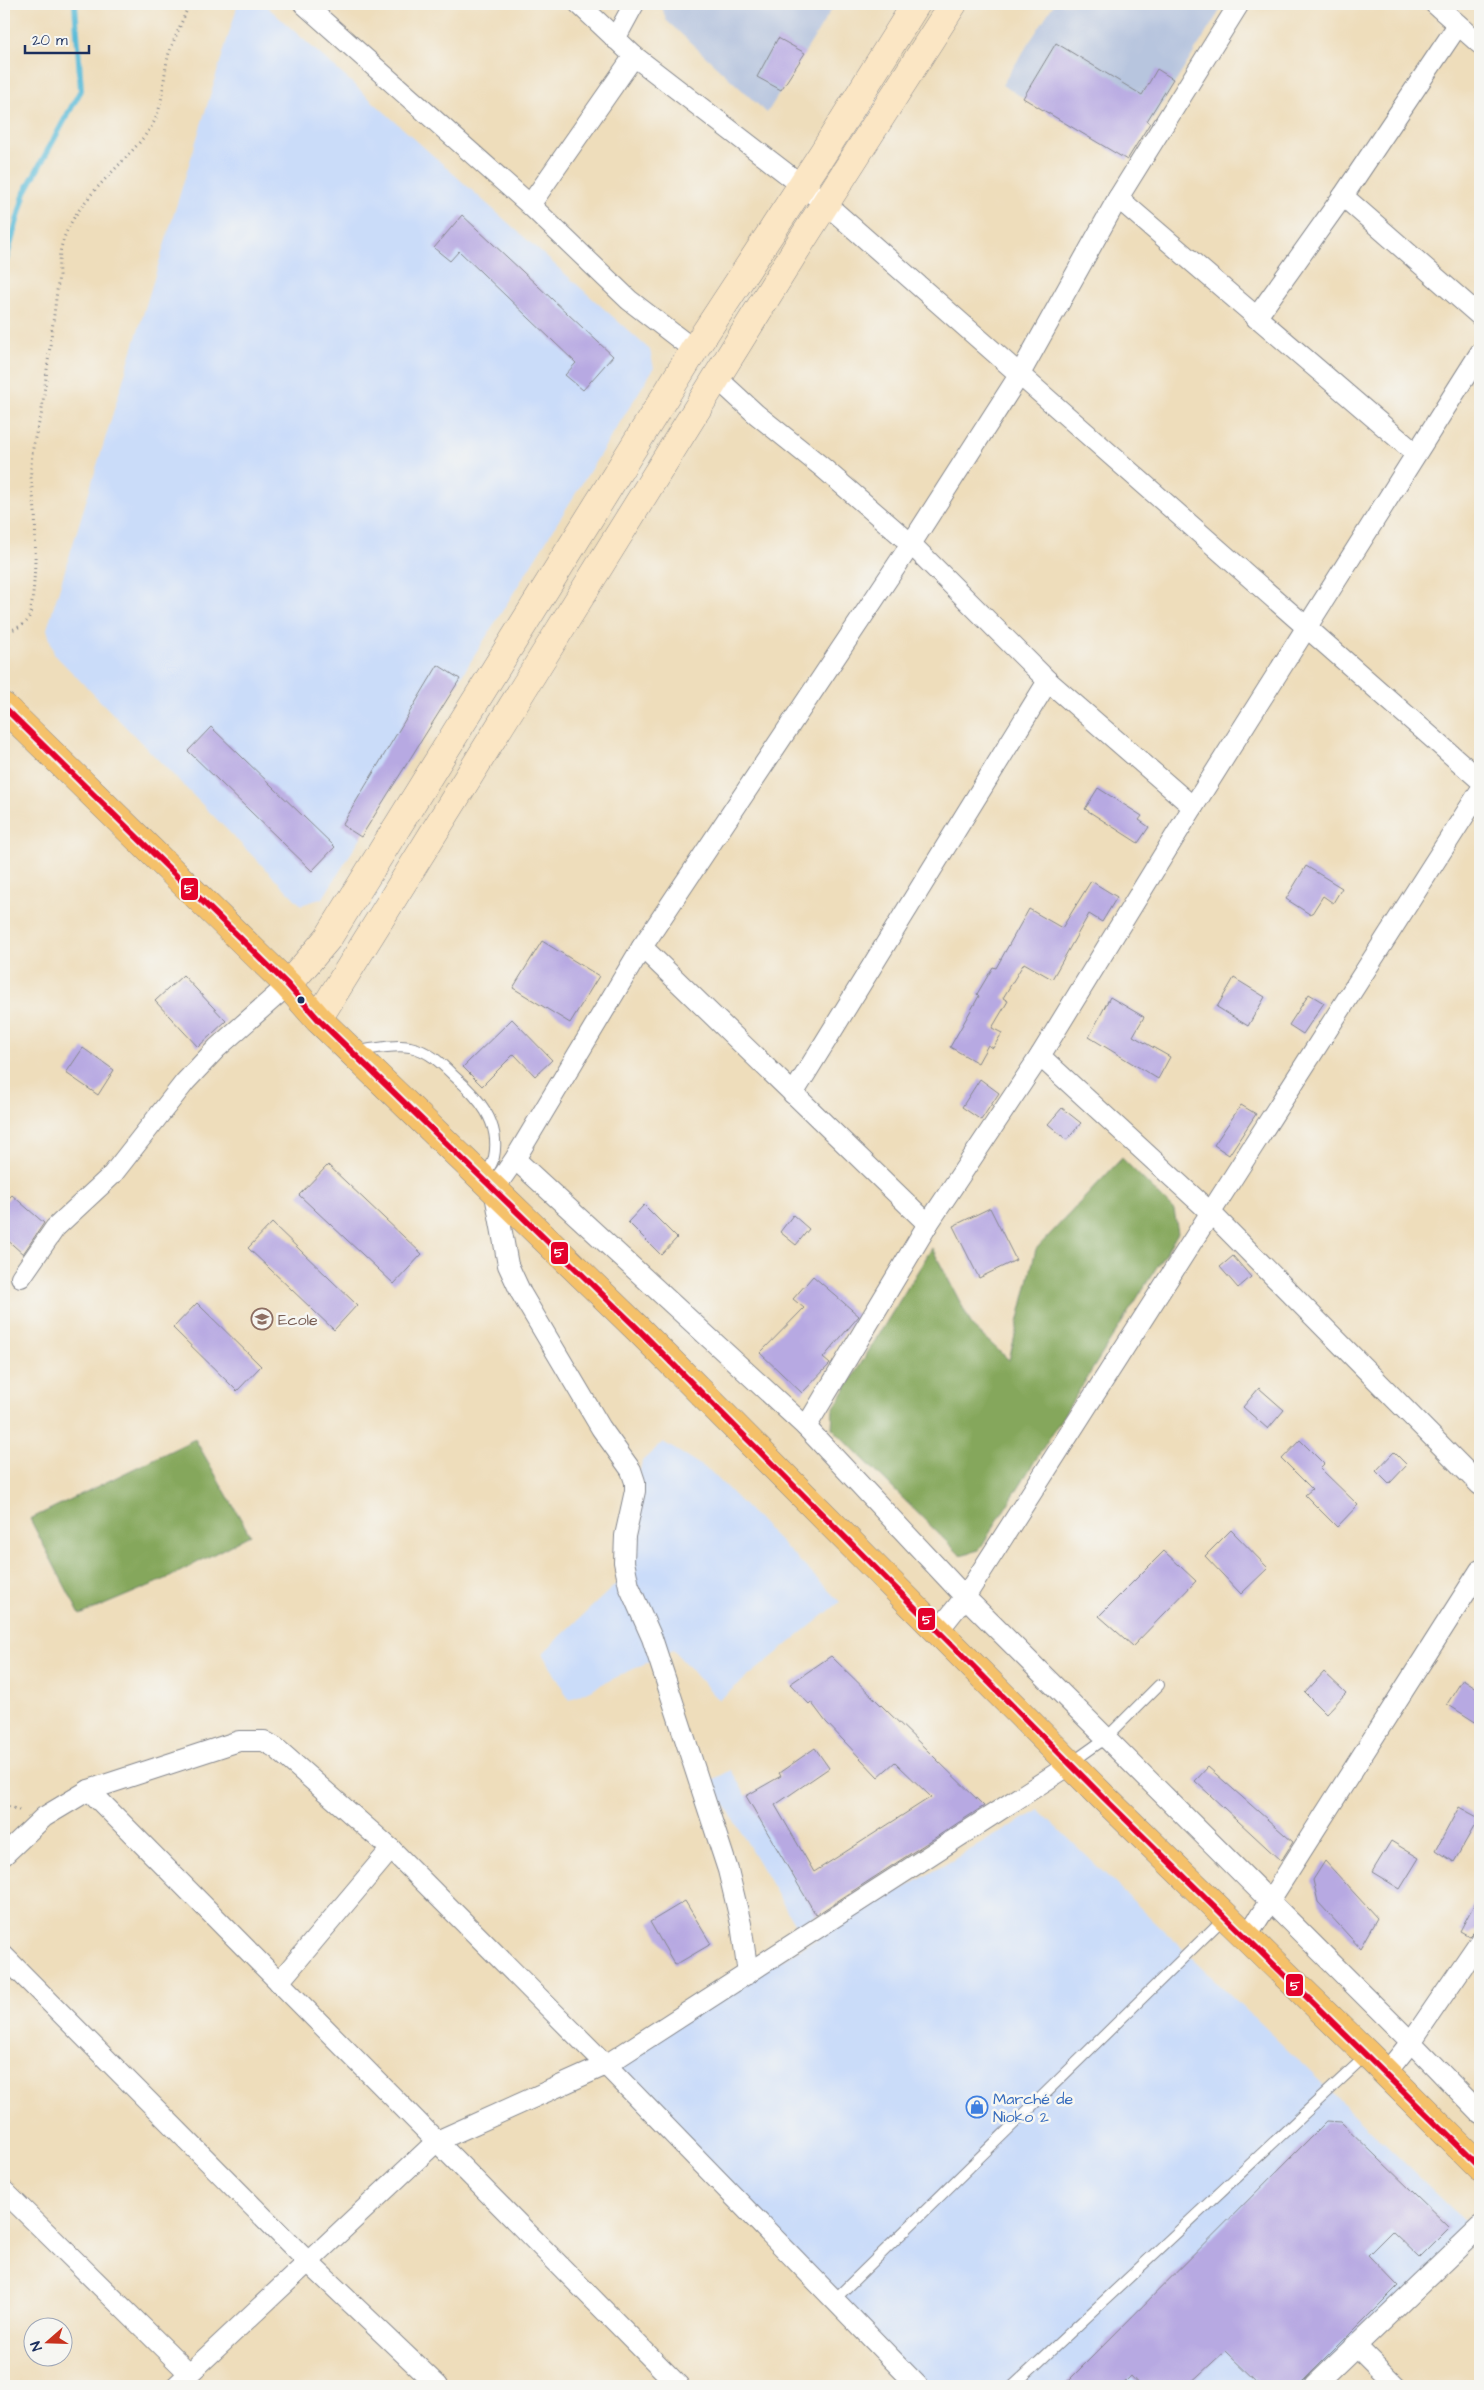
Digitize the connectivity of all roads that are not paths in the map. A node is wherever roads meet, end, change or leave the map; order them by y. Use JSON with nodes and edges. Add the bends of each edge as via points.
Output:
{"nodes":[{"id":1,"x":304,"y":4,"type":"edge"},
{"id":2,"x":580,"y":4,"type":"edge"},
{"id":3,"x":634,"y":4,"type":"edge"},
{"id":4,"x":916,"y":4,"type":"edge"},
{"id":5,"x":953,"y":4,"type":"edge"},
{"id":6,"x":1238,"y":4,"type":"edge"},
{"id":7,"x":1435,"y":4,"type":"edge"},
{"id":8,"x":1458,"y":25,"type":"junction"},
{"id":9,"x":615,"y":39,"type":"junction"},
{"id":10,"x":1480,"y":44,"type":"edge"},
{"id":11,"x":634,"y":56,"type":"junction"},
{"id":12,"x":801,"y":185,"type":"junction"},
{"id":13,"x":1343,"y":196,"type":"junction"},
{"id":14,"x":1118,"y":198,"type":"junction"},
{"id":15,"x":826,"y":204,"type":"junction"},
{"id":16,"x":530,"y":205,"type":"junction"},
{"id":17,"x":1480,"y":316,"type":"edge"},
{"id":18,"x":1256,"y":318,"type":"junction"},
{"id":19,"x":694,"y":350,"type":"junction"},
{"id":20,"x":1480,"y":353,"type":"edge"},
{"id":21,"x":1020,"y":374,"type":"junction"},
{"id":22,"x":718,"y":378,"type":"junction"},
{"id":23,"x":1415,"y":453,"type":"junction"},
{"id":24,"x":911,"y":544,"type":"junction"},
{"id":25,"x":1307,"y":629,"type":"junction"},
{"id":26,"x":1048,"y":681,"type":"junction"},
{"id":27,"x":4,"y":707,"type":"edge"},
{"id":28,"x":1480,"y":780,"type":"edge"},
{"id":29,"x":1480,"y":790,"type":"edge"},
{"id":30,"x":1193,"y":807,"type":"junction"},
{"id":31,"x":642,"y":947,"type":"junction"},
{"id":32,"x":288,"y":985,"type":"junction"},
{"id":33,"x":318,"y":1018,"type":"junction"},
{"id":34,"x":352,"y":1052,"type":"junction"},
{"id":35,"x":1040,"y":1056,"type":"junction"},
{"id":36,"x":793,"y":1094,"type":"junction"},
{"id":37,"x":515,"y":1159,"type":"junction"},
{"id":38,"x":488,"y":1184,"type":"junction"},
{"id":39,"x":1211,"y":1213,"type":"junction"},
{"id":40,"x":928,"y":1224,"type":"junction"},
{"id":41,"x":21,"y":1277,"type":"dead end"},
{"id":42,"x":806,"y":1427,"type":"junction"},
{"id":43,"x":1480,"y":1485,"type":"edge"},
{"id":44,"x":1480,"y":1570,"type":"edge"},
{"id":45,"x":965,"y":1597,"type":"junction"},
{"id":46,"x":938,"y":1631,"type":"junction"},
{"id":47,"x":1159,"y":1686,"type":"dead end"},
{"id":48,"x":1106,"y":1738,"type":"junction"},
{"id":49,"x":1071,"y":1764,"type":"junction"},
{"id":50,"x":89,"y":1790,"type":"junction"},
{"id":51,"x":392,"y":1849,"type":"junction"},
{"id":52,"x":4,"y":1855,"type":"edge"},
{"id":53,"x":1270,"y":1902,"type":"junction"},
{"id":54,"x":1225,"y":1917,"type":"junction"},
{"id":55,"x":1246,"y":1938,"type":"junction"},
{"id":56,"x":1480,"y":1941,"type":"edge"},
{"id":57,"x":4,"y":1956,"type":"edge"},
{"id":58,"x":748,"y":1974,"type":"junction"},
{"id":59,"x":279,"y":1982,"type":"junction"},
{"id":60,"x":1412,"y":2042,"type":"junction"},
{"id":61,"x":1377,"y":2063,"type":"junction"},
{"id":62,"x":606,"y":2065,"type":"junction"},
{"id":63,"x":1480,"y":2113,"type":"edge"},
{"id":64,"x":437,"y":2141,"type":"junction"},
{"id":65,"x":1480,"y":2167,"type":"edge"},
{"id":66,"x":4,"y":2191,"type":"edge"},
{"id":67,"x":1480,"y":2227,"type":"edge"},
{"id":68,"x":307,"y":2261,"type":"junction"},
{"id":69,"x":834,"y":2300,"type":"junction"},
{"id":70,"x":1355,"y":2346,"type":"junction"},
{"id":71,"x":183,"y":2380,"type":"edge"},
{"id":72,"x":438,"y":2386,"type":"edge"},
{"id":73,"x":679,"y":2386,"type":"edge"},
{"id":74,"x":918,"y":2386,"type":"edge"},
{"id":75,"x":1013,"y":2386,"type":"edge"},
{"id":76,"x":1314,"y":2386,"type":"edge"},
{"id":77,"x":1396,"y":2386,"type":"edge"}],
"edges":[{"from":1,"to":16,"type":"street"},
{"from":2,"to":9,"type":"street"},
{"from":3,"to":9,"type":"street"},
{"from":4,"to":12,"type":"street"},
{"from":5,"to":15,"type":"street"},
{"from":6,"to":14,"type":"street"},
{"from":7,"to":8,"type":"street"},
{"from":8,"to":10,"type":"street"},
{"from":8,"to":13,"type":"street"},
{"from":9,"to":11,"type":"street"},
{"from":11,"to":12,"type":"street"},
{"from":11,"to":16,"type":"street"},
{"from":12,"to":15,"type":"street"},
{"from":12,"to":19,"type":"street"},
{"from":13,"to":17,"type":"street"},
{"from":13,"to":18,"type":"street"},
{"from":14,"to":18,"type":"street"},
{"from":14,"to":21,"type":"street"},
{"from":15,"to":21,"type":"street"},
{"from":15,"to":22,"type":"street"},
{"from":16,"to":19,"type":"street","via":[[629,300]]},
{"from":18,"to":23,"type":"street"},
{"from":19,"to":32,"type":"street","via":[[328,938]]},
{"from":20,"to":23,"type":"street"},
{"from":21,"to":24,"type":"street"},
{"from":21,"to":25,"type":"street"},
{"from":22,"to":24,"type":"street","via":[[756,414]]},
{"from":22,"to":33,"type":"street"},
{"from":23,"to":25,"type":"street"},
{"from":24,"to":26,"type":"street"},
{"from":24,"to":31,"type":"street"},
{"from":25,"to":28,"type":"street"},
{"from":25,"to":30,"type":"street"},
{"from":26,"to":30,"type":"street"},
{"from":26,"to":36,"type":"street"},
{"from":27,"to":32,"type":"highway"},
{"from":29,"to":39,"type":"street"},
{"from":30,"to":35,"type":"street"},
{"from":31,"to":36,"type":"street"},
{"from":31,"to":37,"type":"street"},
{"from":32,"to":33,"type":"highway"},
{"from":32,"to":41,"type":"street","via":[[217,1048],[194,1085],[112,1175],[55,1228]]},
{"from":33,"to":34,"type":"highway"},
{"from":34,"to":38,"type":"highway"},
{"from":34,"to":38,"type":"lane","via":[[393,1046],[411,1047],[433,1056],[477,1096],[489,1116],[494,1135],[494,1158]]},
{"from":35,"to":39,"type":"street"},
{"from":35,"to":40,"type":"street"},
{"from":36,"to":40,"type":"street"},
{"from":37,"to":38,"type":"street"},
{"from":37,"to":42,"type":"street"},
{"from":38,"to":46,"type":"highway","via":[[638,1329]]},
{"from":38,"to":58,"type":"street","via":[[508,1265],[521,1293],[601,1428],[631,1470],[635,1482],[625,1536],[624,1562],[629,1586],[652,1638],[728,1870],[741,1924]]},
{"from":39,"to":43,"type":"street"},
{"from":39,"to":45,"type":"street"},
{"from":40,"to":42,"type":"street"},
{"from":42,"to":45,"type":"street"},
{"from":44,"to":53,"type":"street"},
{"from":45,"to":46,"type":"street"},
{"from":45,"to":48,"type":"street"},
{"from":46,"to":49,"type":"highway"},
{"from":47,"to":48,"type":"lane"},
{"from":48,"to":49,"type":"lane"},
{"from":48,"to":53,"type":"street"},
{"from":49,"to":54,"type":"highway"},
{"from":49,"to":58,"type":"street"},
{"from":50,"to":51,"type":"street","via":[[233,1743],[264,1741]]},
{"from":50,"to":52,"type":"street","via":[[44,1818]]},
{"from":50,"to":59,"type":"street"},
{"from":51,"to":59,"type":"street"},
{"from":51,"to":62,"type":"street"},
{"from":53,"to":55,"type":"street"},
{"from":53,"to":60,"type":"street"},
{"from":54,"to":55,"type":"highway"},
{"from":54,"to":69,"type":"lane"},
{"from":55,"to":61,"type":"highway"},
{"from":56,"to":60,"type":"street"},
{"from":57,"to":68,"type":"street"},
{"from":58,"to":62,"type":"street"},
{"from":59,"to":64,"type":"street"},
{"from":60,"to":61,"type":"street"},
{"from":60,"to":63,"type":"street"},
{"from":61,"to":65,"type":"highway"},
{"from":61,"to":75,"type":"lane"},
{"from":62,"to":64,"type":"street"},
{"from":62,"to":69,"type":"street"},
{"from":64,"to":68,"type":"street"},
{"from":64,"to":73,"type":"street"},
{"from":66,"to":71,"type":"street"},
{"from":67,"to":70,"type":"street"},
{"from":68,"to":71,"type":"street"},
{"from":68,"to":72,"type":"street"},
{"from":69,"to":74,"type":"street"},
{"from":70,"to":76,"type":"street"},
{"from":70,"to":77,"type":"street"}]}
